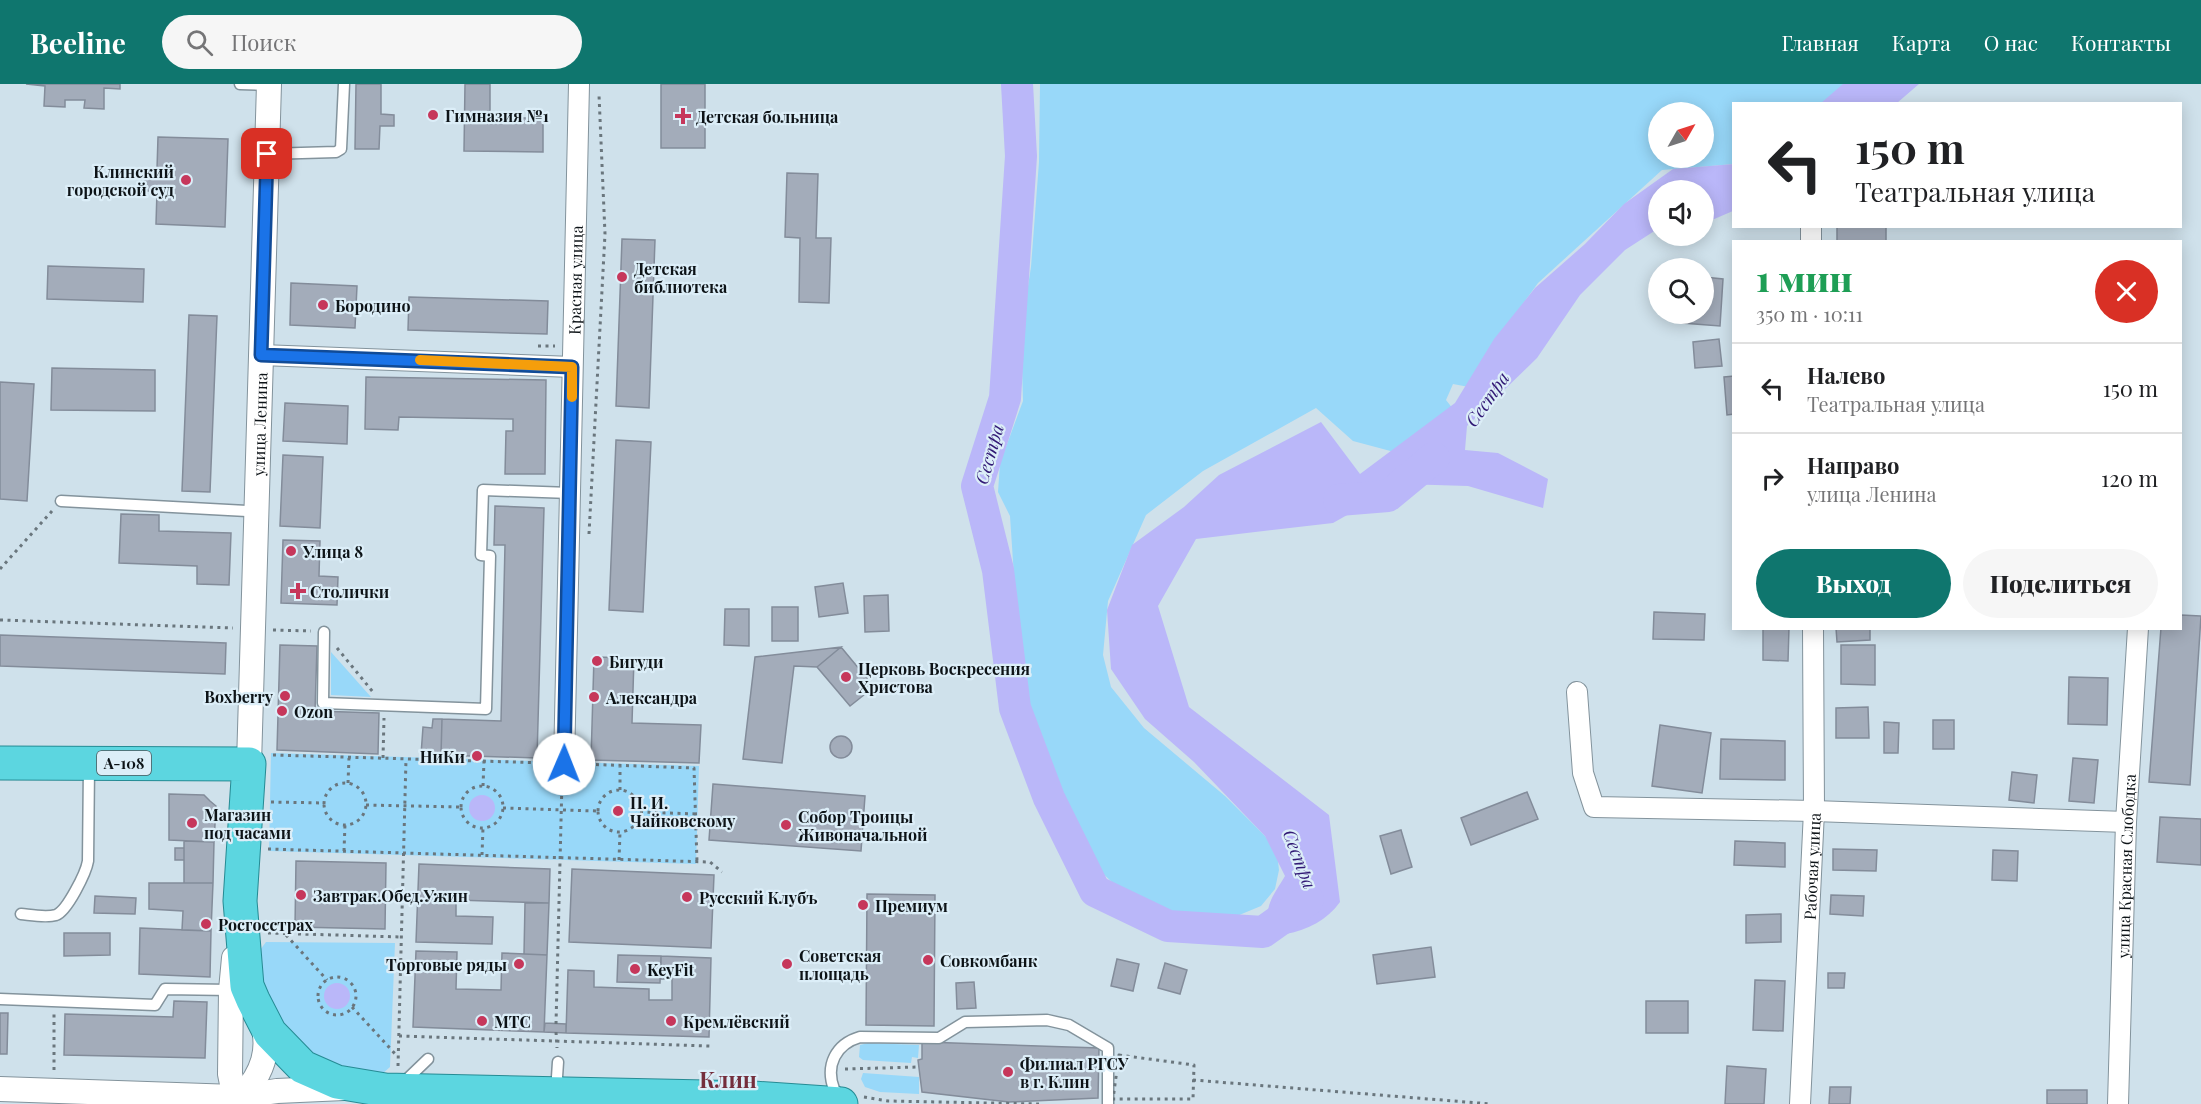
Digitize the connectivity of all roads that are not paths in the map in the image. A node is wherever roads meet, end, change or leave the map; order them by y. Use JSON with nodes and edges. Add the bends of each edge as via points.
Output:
{"nodes":[{"id":1,"x":240,"y":84,"type":"edge"},
{"id":2,"x":268,"y":84,"type":"edge"},
{"id":3,"x":344,"y":84,"type":"edge"},
{"id":4,"x":579,"y":84,"type":"edge"},
{"id":5,"x":267,"y":154,"type":"junction"},
{"id":6,"x":261,"y":355,"type":"junction"},
{"id":7,"x":572,"y":367,"type":"junction"},
{"id":8,"x":570,"y":493,"type":"junction"},
{"id":9,"x":61,"y":501,"type":"road end"},
{"id":10,"x":248,"y":511,"type":"dead end"},
{"id":11,"x":1813,"y":630,"type":"edge"},
{"id":12,"x":2138,"y":630,"type":"edge"},
{"id":13,"x":324,"y":632,"type":"road end"},
{"id":14,"x":1577,"y":692,"type":"dead end"},
{"id":15,"x":258,"y":760,"type":"junction"},
{"id":16,"x":0,"y":763,"type":"edge"},
{"id":17,"x":89,"y":763,"type":"junction"},
{"id":18,"x":570,"y":764,"type":"road end"},
{"id":19,"x":1814,"y":811,"type":"junction"},
{"id":20,"x":2126,"y":822,"type":"junction"},
{"id":21,"x":240,"y":902,"type":"junction"},
{"id":22,"x":21,"y":914,"type":"dead end"},
{"id":23,"x":231,"y":990,"type":"junction"},
{"id":24,"x":0,"y":999,"type":"edge"},
{"id":25,"x":258,"y":1011,"type":"junction"},
{"id":26,"x":428,"y":1059,"type":"dead end"},
{"id":27,"x":558,"y":1062,"type":"dead end"},
{"id":28,"x":391,"y":1084,"type":"junction"},
{"id":29,"x":0,"y":1089,"type":"edge"},
{"id":30,"x":238,"y":1099,"type":"edge"},
{"id":31,"x":560,"y":1099,"type":"edge"},
{"id":32,"x":842,"y":1100,"type":"edge"},
{"id":33,"x":1108,"y":1104,"type":"edge"},
{"id":34,"x":1800,"y":1104,"type":"edge"},
{"id":35,"x":2118,"y":1104,"type":"edge"}],
"edges":[{"from":1,"to":2,"type":"lane"},
{"from":2,"to":5,"type":"street","name":"улица Ленина"},
{"from":3,"to":5,"type":"lane","via":[[341,149],[336,153]]},
{"from":4,"to":7,"type":"street","name":"Красная улица"},
{"from":5,"to":6,"type":"street","name":"улица Ленина"},
{"from":6,"to":7,"type":"street"},
{"from":6,"to":15,"type":"street","name":"улица Ленина","via":[[254,629]]},
{"from":7,"to":8,"type":"street","name":"Красная улица"},
{"from":8,"to":13,"type":"lane","via":[[483,490],[481,555],[490,556],[486,709],[323,703]]},
{"from":8,"to":18,"type":"street","name":"Красная улица"},
{"from":9,"to":10,"type":"lane"},
{"from":11,"to":19,"type":"street","name":"Рабочая улица"},
{"from":12,"to":20,"type":"street","name":"улица Красная Слободка"},
{"from":14,"to":19,"type":"street","via":[[1583,773],[1594,807]]},
{"from":15,"to":17,"type":"highway","number":"А-108"},
{"from":15,"to":21,"type":"highway"},
{"from":16,"to":17,"type":"highway","number":"А-108"},
{"from":17,"to":22,"type":"lane","via":[[87,869],[56,915]]},
{"from":19,"to":20,"type":"street"},
{"from":19,"to":34,"type":"street","name":"Рабочая улица"},
{"from":20,"to":35,"type":"street","name":"улица Красная Слободка"},
{"from":21,"to":23,"type":"street"},
{"from":21,"to":25,"type":"highway","via":[[247,986]]},
{"from":23,"to":24,"type":"lane","via":[[165,989],[155,1005]]},
{"from":23,"to":30,"type":"street","via":[[230,1074]]},
{"from":25,"to":28,"type":"highway","via":[[270,1033],[303,1067],[337,1082]]},
{"from":25,"to":30,"type":"street","via":[[265,1036],[265,1058],[259,1075]]},
{"from":26,"to":28,"type":"lane"},
{"from":27,"to":31,"type":"lane"},
{"from":28,"to":30,"type":"street"},
{"from":28,"to":31,"type":"highway"},
{"from":29,"to":30,"type":"street"},
{"from":31,"to":32,"type":"highway"},
{"from":32,"to":33,"type":"lane","via":[[834,1089],[833,1060],[842,1045],[860,1037],[939,1038],[965,1022],[1058,1021],[1108,1048]]}]}
